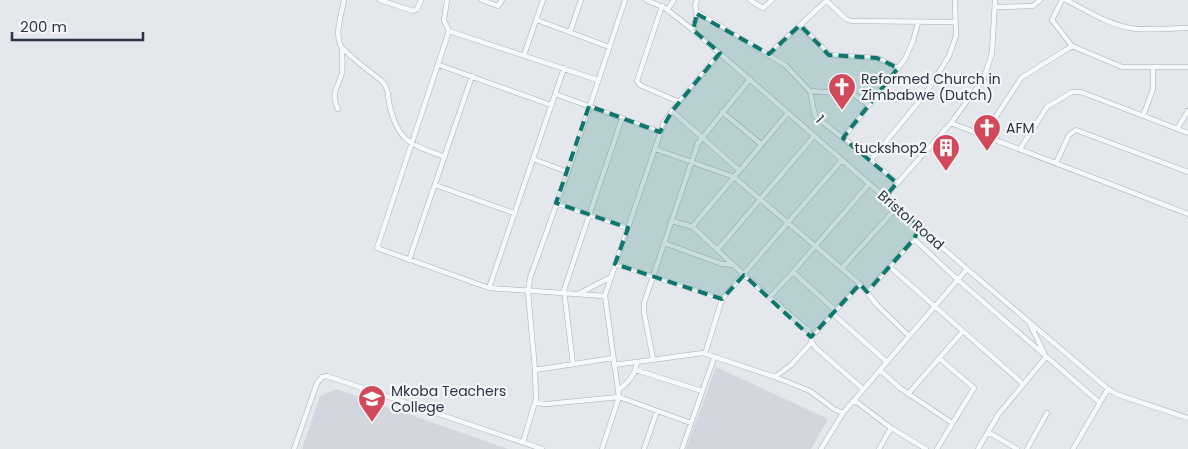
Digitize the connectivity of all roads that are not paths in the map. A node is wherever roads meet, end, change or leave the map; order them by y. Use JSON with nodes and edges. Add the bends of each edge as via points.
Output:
{"nodes":[{"id":1,"x":344,"y":0,"type":"edge"},
{"id":2,"x":380,"y":0,"type":"edge"},
{"id":3,"x":421,"y":0,"type":"edge"},
{"id":4,"x":446,"y":0,"type":"edge"},
{"id":5,"x":482,"y":0,"type":"edge"},
{"id":6,"x":502,"y":0,"type":"edge"},
{"id":7,"x":543,"y":0,"type":"edge"},
{"id":8,"x":581,"y":0,"type":"edge"},
{"id":9,"x":625,"y":0,"type":"edge"},
{"id":10,"x":646,"y":0,"type":"edge"},
{"id":11,"x":674,"y":0,"type":"edge"},
{"id":12,"x":697,"y":0,"type":"edge"},
{"id":13,"x":750,"y":0,"type":"edge"},
{"id":14,"x":772,"y":0,"type":"edge"},
{"id":15,"x":826,"y":0,"type":"edge"},
{"id":16,"x":955,"y":0,"type":"edge"},
{"id":17,"x":995,"y":0,"type":"edge"},
{"id":18,"x":1040,"y":0,"type":"edge"},
{"id":19,"x":1064,"y":0,"type":"edge"},
{"id":20,"x":662,"y":6,"type":"junction"},
{"id":21,"x":996,"y":7,"type":"junction"},
{"id":22,"x":668,"y":9,"type":"junction"},
{"id":23,"x":697,"y":12,"type":"junction"},
{"id":24,"x":537,"y":20,"type":"junction"},
{"id":25,"x":918,"y":22,"type":"junction"},
{"id":26,"x":955,"y":22,"type":"junction"},
{"id":27,"x":800,"y":26,"type":"junction"},
{"id":28,"x":1188,"y":28,"type":"edge"},
{"id":29,"x":693,"y":30,"type":"junction"},
{"id":30,"x":449,"y":31,"type":"junction"},
{"id":31,"x":570,"y":32,"type":"junction"},
{"id":32,"x":1072,"y":46,"type":"junction"},
{"id":33,"x":609,"y":47,"type":"junction"},
{"id":34,"x":342,"y":48,"type":"junction"},
{"id":35,"x":720,"y":53,"type":"junction"},
{"id":36,"x":769,"y":54,"type":"junction"},
{"id":37,"x":524,"y":55,"type":"junction"},
{"id":38,"x":439,"y":65,"type":"junction"},
{"id":39,"x":564,"y":68,"type":"junction"},
{"id":40,"x":898,"y":68,"type":"junction"},
{"id":41,"x":1153,"y":68,"type":"junction"},
{"id":42,"x":1188,"y":68,"type":"edge"},
{"id":43,"x":472,"y":76,"type":"junction"},
{"id":44,"x":750,"y":79,"type":"junction"},
{"id":45,"x":598,"y":80,"type":"junction"},
{"id":46,"x":810,"y":91,"type":"junction"},
{"id":47,"x":555,"y":94,"type":"junction"},
{"id":48,"x":679,"y":102,"type":"junction"},
{"id":49,"x":551,"y":105,"type":"junction"},
{"id":50,"x":869,"y":105,"type":"junction"},
{"id":51,"x":589,"y":106,"type":"junction"},
{"id":52,"x":338,"y":109,"type":"dead end"},
{"id":53,"x":672,"y":111,"type":"junction"},
{"id":54,"x":1188,"y":111,"type":"edge"},
{"id":55,"x":722,"y":112,"type":"junction"},
{"id":56,"x":788,"y":113,"type":"junction"},
{"id":57,"x":1143,"y":116,"type":"junction"},
{"id":58,"x":622,"y":118,"type":"junction"},
{"id":59,"x":951,"y":123,"type":"junction"},
{"id":60,"x":1177,"y":129,"type":"junction"},
{"id":61,"x":660,"y":132,"type":"junction"},
{"id":62,"x":1188,"y":133,"type":"edge"},
{"id":63,"x":984,"y":135,"type":"junction"},
{"id":64,"x":814,"y":136,"type":"junction"},
{"id":65,"x":702,"y":137,"type":"junction"},
{"id":66,"x":843,"y":138,"type":"junction"},
{"id":67,"x":412,"y":144,"type":"junction"},
{"id":68,"x":761,"y":144,"type":"junction"},
{"id":69,"x":655,"y":149,"type":"junction"},
{"id":70,"x":1020,"y":149,"type":"junction"},
{"id":71,"x":444,"y":157,"type":"junction"},
{"id":72,"x":533,"y":159,"type":"junction"},
{"id":73,"x":842,"y":160,"type":"junction"},
{"id":74,"x":871,"y":160,"type":"junction"},
{"id":75,"x":691,"y":162,"type":"junction"},
{"id":76,"x":1056,"y":163,"type":"junction"},
{"id":77,"x":739,"y":170,"type":"junction"},
{"id":78,"x":568,"y":172,"type":"junction"},
{"id":79,"x":1188,"y":172,"type":"edge"},
{"id":80,"x":734,"y":177,"type":"junction"},
{"id":81,"x":897,"y":183,"type":"junction"},
{"id":82,"x":869,"y":184,"type":"junction"},
{"id":83,"x":435,"y":185,"type":"junction"},
{"id":84,"x":885,"y":197,"type":"junction"},
{"id":85,"x":761,"y":199,"type":"junction"},
{"id":86,"x":556,"y":203,"type":"junction"},
{"id":87,"x":897,"y":207,"type":"junction"},
{"id":88,"x":514,"y":213,"type":"junction"},
{"id":89,"x":589,"y":214,"type":"junction"},
{"id":90,"x":1188,"y":214,"type":"edge"},
{"id":91,"x":671,"y":221,"type":"junction"},
{"id":92,"x":788,"y":223,"type":"junction"},
{"id":93,"x":692,"y":227,"type":"junction"},
{"id":94,"x":920,"y":227,"type":"junction"},
{"id":95,"x":628,"y":228,"type":"junction"},
{"id":96,"x":914,"y":239,"type":"junction"},
{"id":97,"x":664,"y":243,"type":"junction"},
{"id":98,"x":815,"y":246,"type":"junction"},
{"id":99,"x":718,"y":249,"type":"junction"},
{"id":100,"x":409,"y":260,"type":"junction"},
{"id":101,"x":615,"y":264,"type":"junction"},
{"id":102,"x":734,"y":265,"type":"junction"},
{"id":103,"x":890,"y":267,"type":"junction"},
{"id":104,"x":842,"y":268,"type":"junction"},
{"id":105,"x":967,"y":269,"type":"junction"},
{"id":106,"x":793,"y":272,"type":"junction"},
{"id":107,"x":744,"y":274,"type":"junction"},
{"id":108,"x":611,"y":276,"type":"junction"},
{"id":109,"x":652,"y":276,"type":"junction"},
{"id":110,"x":958,"y":280,"type":"junction"},
{"id":111,"x":860,"y":284,"type":"junction"},
{"id":112,"x":489,"y":288,"type":"junction"},
{"id":113,"x":528,"y":292,"type":"junction"},
{"id":114,"x":867,"y":292,"type":"junction"},
{"id":115,"x":563,"y":294,"type":"junction"},
{"id":116,"x":577,"y":295,"type":"junction"},
{"id":117,"x":605,"y":296,"type":"junction"},
{"id":118,"x":770,"y":298,"type":"junction"},
{"id":119,"x":722,"y":299,"type":"junction"},
{"id":120,"x":935,"y":306,"type":"junction"},
{"id":121,"x":834,"y":312,"type":"junction"},
{"id":122,"x":1028,"y":321,"type":"junction"},
{"id":123,"x":963,"y":331,"type":"junction"},
{"id":124,"x":909,"y":336,"type":"junction"},
{"id":125,"x":812,"y":340,"type":"junction"},
{"id":126,"x":705,"y":354,"type":"junction"},
{"id":127,"x":1046,"y":356,"type":"junction"},
{"id":128,"x":613,"y":358,"type":"junction"},
{"id":129,"x":714,"y":358,"type":"junction"},
{"id":130,"x":653,"y":359,"type":"junction"},
{"id":131,"x":940,"y":359,"type":"junction"},
{"id":132,"x":637,"y":362,"type":"junction"},
{"id":133,"x":887,"y":362,"type":"junction"},
{"id":134,"x":573,"y":364,"type":"junction"},
{"id":135,"x":614,"y":365,"type":"junction"},
{"id":136,"x":536,"y":370,"type":"junction"},
{"id":137,"x":636,"y":370,"type":"junction"},
{"id":138,"x":880,"y":370,"type":"junction"},
{"id":139,"x":775,"y":377,"type":"junction"},
{"id":140,"x":1023,"y":384,"type":"junction"},
{"id":141,"x":863,"y":389,"type":"junction"},
{"id":142,"x":1108,"y":389,"type":"junction"},
{"id":143,"x":618,"y":390,"type":"junction"},
{"id":144,"x":702,"y":391,"type":"junction"},
{"id":145,"x":908,"y":394,"type":"junction"},
{"id":146,"x":618,"y":397,"type":"junction"},
{"id":147,"x":854,"y":400,"type":"junction"},
{"id":148,"x":535,"y":403,"type":"junction"},
{"id":149,"x":1100,"y":403,"type":"junction"},
{"id":150,"x":657,"y":411,"type":"junction"},
{"id":151,"x":843,"y":413,"type":"junction"},
{"id":152,"x":1047,"y":413,"type":"dead end"},
{"id":153,"x":1188,"y":418,"type":"edge"},
{"id":154,"x":691,"y":422,"type":"junction"},
{"id":155,"x":952,"y":423,"type":"junction"},
{"id":156,"x":891,"y":428,"type":"junction"},
{"id":157,"x":988,"y":432,"type":"junction"},
{"id":158,"x":523,"y":442,"type":"junction"},
{"id":159,"x":294,"y":449,"type":"edge"},
{"id":160,"x":542,"y":449,"type":"edge"},
{"id":161,"x":602,"y":449,"type":"edge"},
{"id":162,"x":644,"y":449,"type":"edge"},
{"id":163,"x":682,"y":449,"type":"edge"},
{"id":164,"x":821,"y":449,"type":"edge"},
{"id":165,"x":879,"y":449,"type":"edge"},
{"id":166,"x":926,"y":449,"type":"edge"},
{"id":167,"x":937,"y":449,"type":"edge"},
{"id":168,"x":978,"y":449,"type":"edge"},
{"id":169,"x":1017,"y":449,"type":"edge"},
{"id":170,"x":1027,"y":449,"type":"edge"},
{"id":171,"x":1073,"y":449,"type":"edge"}],
"edges":[{"from":1,"to":34,"type":"street","via":[[339,30]]},
{"from":2,"to":3,"type":"street","via":[[413,11]]},
{"from":4,"to":30,"type":"street","via":[[444,20]]},
{"from":5,"to":6,"type":"street","via":[[498,6]]},
{"from":7,"to":24,"type":"street"},
{"from":8,"to":31,"type":"street"},
{"from":9,"to":33,"type":"street"},
{"from":10,"to":20,"type":"street","name":"Bristol Road"},
{"from":11,"to":22,"type":"street"},
{"from":12,"to":23,"type":"street","via":[[694,5]]},
{"from":13,"to":14,"type":"street","via":[[764,8]]},
{"from":15,"to":25,"type":"street","via":[[849,21]]},
{"from":15,"to":27,"type":"street"},
{"from":16,"to":26,"type":"street"},
{"from":17,"to":21,"type":"street"},
{"from":18,"to":21,"type":"street","via":[[1032,6]]},
{"from":19,"to":28,"type":"street","via":[[1122,26]]},
{"from":19,"to":32,"type":"street","via":[[1052,20]]},
{"from":20,"to":22,"type":"street","name":"Bristol Road"},
{"from":20,"to":48,"type":"street","via":[[636,81]]},
{"from":21,"to":59,"type":"street","via":[[992,56],[986,74]]},
{"from":22,"to":29,"type":"street","name":"Bristol Road"},
{"from":23,"to":29,"type":"street"},
{"from":23,"to":36,"type":"street"},
{"from":24,"to":31,"type":"street"},
{"from":24,"to":37,"type":"street"},
{"from":25,"to":26,"type":"street"},
{"from":25,"to":40,"type":"street","via":[[908,54]]},
{"from":26,"to":74,"type":"street","via":[[956,36],[950,56],[926,93]]},
{"from":27,"to":36,"type":"street"},
{"from":27,"to":40,"type":"street","via":[[830,55],[877,58]]},
{"from":29,"to":35,"type":"street","name":"Bristol Road"},
{"from":30,"to":37,"type":"street"},
{"from":30,"to":38,"type":"street"},
{"from":31,"to":33,"type":"street"},
{"from":32,"to":41,"type":"street","via":[[1122,67]]},
{"from":32,"to":63,"type":"street","via":[[1021,78]]},
{"from":33,"to":45,"type":"street"},
{"from":34,"to":52,"type":"street","via":[[342,73],[334,98]]},
{"from":34,"to":67,"type":"street","via":[[387,87],[394,122],[403,138]]},
{"from":35,"to":44,"type":"street","name":"Bristol Road"},
{"from":35,"to":48,"type":"street"},
{"from":36,"to":46,"type":"street"},
{"from":37,"to":39,"type":"street"},
{"from":38,"to":43,"type":"street"},
{"from":38,"to":67,"type":"street"},
{"from":39,"to":45,"type":"street"},
{"from":39,"to":47,"type":"street"},
{"from":40,"to":50,"type":"street"},
{"from":41,"to":42,"type":"street"},
{"from":41,"to":57,"type":"street","via":[[1153,89]]},
{"from":43,"to":49,"type":"street"},
{"from":43,"to":71,"type":"street"},
{"from":44,"to":55,"type":"street"},
{"from":44,"to":56,"type":"street","name":"Bristol Road"},
{"from":45,"to":51,"type":"street"},
{"from":46,"to":50,"type":"street","via":[[851,94]]},
{"from":46,"to":66,"type":"street","name":"1","via":[[814,116]]},
{"from":47,"to":49,"type":"street"},
{"from":47,"to":51,"type":"street"},
{"from":48,"to":53,"type":"street"},
{"from":49,"to":72,"type":"street"},
{"from":50,"to":66,"type":"street"},
{"from":51,"to":58,"type":"street"},
{"from":51,"to":78,"type":"street"},
{"from":53,"to":61,"type":"street"},
{"from":53,"to":65,"type":"street"},
{"from":54,"to":60,"type":"street"},
{"from":55,"to":65,"type":"street"},
{"from":55,"to":68,"type":"street"},
{"from":56,"to":64,"type":"street","name":"Bristol Road"},
{"from":56,"to":68,"type":"street"},
{"from":57,"to":60,"type":"street"},
{"from":57,"to":70,"type":"street","via":[[1081,92],[1072,92],[1047,107]]},
{"from":58,"to":61,"type":"street"},
{"from":58,"to":89,"type":"street"},
{"from":59,"to":63,"type":"street"},
{"from":59,"to":81,"type":"street"},
{"from":60,"to":62,"type":"street"},
{"from":61,"to":69,"type":"street"},
{"from":63,"to":70,"type":"street"},
{"from":64,"to":73,"type":"street","name":"Bristol Road"},
{"from":64,"to":85,"type":"street"},
{"from":65,"to":75,"type":"street"},
{"from":65,"to":77,"type":"street"},
{"from":66,"to":74,"type":"street","name":"1"},
{"from":67,"to":71,"type":"street"},
{"from":67,"to":100,"type":"street","via":[[376,246]]},
{"from":68,"to":77,"type":"street"},
{"from":69,"to":75,"type":"street"},
{"from":69,"to":95,"type":"street"},
{"from":70,"to":76,"type":"street"},
{"from":71,"to":83,"type":"street"},
{"from":72,"to":78,"type":"street"},
{"from":72,"to":88,"type":"street"},
{"from":73,"to":82,"type":"street","name":"Bristol Road"},
{"from":73,"to":92,"type":"street"},
{"from":74,"to":81,"type":"street","name":"1"},
{"from":75,"to":80,"type":"street"},
{"from":75,"to":91,"type":"street"},
{"from":76,"to":79,"type":"street","via":[[1069,135],[1076,130]]},
{"from":76,"to":90,"type":"street"},
{"from":77,"to":80,"type":"street"},
{"from":78,"to":86,"type":"street"},
{"from":80,"to":85,"type":"street"},
{"from":80,"to":93,"type":"street"},
{"from":81,"to":84,"type":"street"},
{"from":82,"to":84,"type":"street","name":"Bristol Road"},
{"from":82,"to":98,"type":"street"},
{"from":83,"to":88,"type":"street"},
{"from":83,"to":100,"type":"street"},
{"from":84,"to":87,"type":"street","name":"Bristol Road"},
{"from":85,"to":92,"type":"street"},
{"from":85,"to":99,"type":"street"},
{"from":86,"to":89,"type":"street"},
{"from":86,"to":113,"type":"street"},
{"from":87,"to":94,"type":"street","name":"Bristol Road"},
{"from":87,"to":104,"type":"street"},
{"from":88,"to":112,"type":"street"},
{"from":89,"to":95,"type":"street"},
{"from":89,"to":115,"type":"street"},
{"from":91,"to":93,"type":"street"},
{"from":91,"to":97,"type":"street"},
{"from":92,"to":98,"type":"street"},
{"from":92,"to":107,"type":"street"},
{"from":93,"to":99,"type":"street"},
{"from":94,"to":96,"type":"street"},
{"from":94,"to":105,"type":"street","name":"Bristol Road"},
{"from":95,"to":101,"type":"street"},
{"from":96,"to":103,"type":"street"},
{"from":96,"to":110,"type":"street"},
{"from":97,"to":102,"type":"street","via":[[722,264]]},
{"from":97,"to":109,"type":"street"},
{"from":98,"to":104,"type":"street"},
{"from":98,"to":106,"type":"street"},
{"from":99,"to":102,"type":"street"},
{"from":100,"to":112,"type":"street"},
{"from":101,"to":108,"type":"street"},
{"from":101,"to":109,"type":"street"},
{"from":102,"to":107,"type":"street"},
{"from":103,"to":114,"type":"street"},
{"from":103,"to":120,"type":"street"},
{"from":104,"to":111,"type":"street"},
{"from":105,"to":110,"type":"street"},
{"from":105,"to":122,"type":"street","name":"Bristol Road"},
{"from":106,"to":118,"type":"street"},
{"from":106,"to":121,"type":"street"},
{"from":107,"to":118,"type":"street"},
{"from":107,"to":119,"type":"street"},
{"from":108,"to":116,"type":"street"},
{"from":108,"to":117,"type":"street"},
{"from":109,"to":119,"type":"street"},
{"from":109,"to":130,"type":"street","via":[[644,308]]},
{"from":110,"to":120,"type":"street"},
{"from":110,"to":127,"type":"street"},
{"from":111,"to":114,"type":"street"},
{"from":111,"to":121,"type":"street"},
{"from":112,"to":113,"type":"street"},
{"from":113,"to":115,"type":"street"},
{"from":113,"to":136,"type":"street"},
{"from":114,"to":124,"type":"street"},
{"from":115,"to":116,"type":"street"},
{"from":115,"to":134,"type":"street"},
{"from":116,"to":117,"type":"street"},
{"from":117,"to":128,"type":"street"},
{"from":118,"to":125,"type":"street","via":[[809,331]]},
{"from":119,"to":126,"type":"street"},
{"from":120,"to":123,"type":"street"},
{"from":120,"to":124,"type":"street"},
{"from":121,"to":125,"type":"street"},
{"from":121,"to":133,"type":"street"},
{"from":122,"to":127,"type":"street"},
{"from":122,"to":142,"type":"street","name":"Bristol Road"},
{"from":123,"to":131,"type":"street"},
{"from":123,"to":140,"type":"street"},
{"from":124,"to":133,"type":"street"},
{"from":125,"to":139,"type":"street","via":[[791,365]]},
{"from":125,"to":141,"type":"street"},
{"from":126,"to":129,"type":"street"},
{"from":126,"to":130,"type":"street"},
{"from":127,"to":140,"type":"street"},
{"from":127,"to":149,"type":"street"},
{"from":128,"to":134,"type":"street"},
{"from":128,"to":135,"type":"street"},
{"from":129,"to":139,"type":"street"},
{"from":129,"to":144,"type":"street"},
{"from":130,"to":132,"type":"street"},
{"from":131,"to":145,"type":"street"},
{"from":131,"to":155,"type":"street","via":[[974,388]]},
{"from":132,"to":135,"type":"street"},
{"from":132,"to":137,"type":"street"},
{"from":133,"to":138,"type":"street"},
{"from":134,"to":136,"type":"street"},
{"from":135,"to":143,"type":"street"},
{"from":136,"to":148,"type":"street"},
{"from":137,"to":143,"type":"street","via":[[629,382]]},
{"from":137,"to":144,"type":"street"},
{"from":138,"to":141,"type":"street"},
{"from":138,"to":145,"type":"street"},
{"from":139,"to":151,"type":"street","via":[[810,390]]},
{"from":140,"to":157,"type":"street"},
{"from":141,"to":147,"type":"street"},
{"from":142,"to":149,"type":"street"},
{"from":142,"to":153,"type":"street","name":"Bristol Road"},
{"from":143,"to":146,"type":"street"},
{"from":144,"to":154,"type":"street"},
{"from":145,"to":155,"type":"street"},
{"from":146,"to":148,"type":"street"},
{"from":146,"to":150,"type":"street"},
{"from":146,"to":161,"type":"street"},
{"from":147,"to":151,"type":"street"},
{"from":147,"to":156,"type":"street"},
{"from":148,"to":158,"type":"street"},
{"from":149,"to":171,"type":"street"},
{"from":150,"to":154,"type":"street"},
{"from":150,"to":162,"type":"street"},
{"from":151,"to":164,"type":"street"},
{"from":152,"to":170,"type":"street"},
{"from":154,"to":163,"type":"street"},
{"from":155,"to":167,"type":"street"},
{"from":156,"to":165,"type":"street"},
{"from":156,"to":166,"type":"street"},
{"from":157,"to":168,"type":"street"},
{"from":157,"to":169,"type":"street"},
{"from":158,"to":159,"type":"street","via":[[327,376],[317,383]]},
{"from":158,"to":160,"type":"street"}]}
